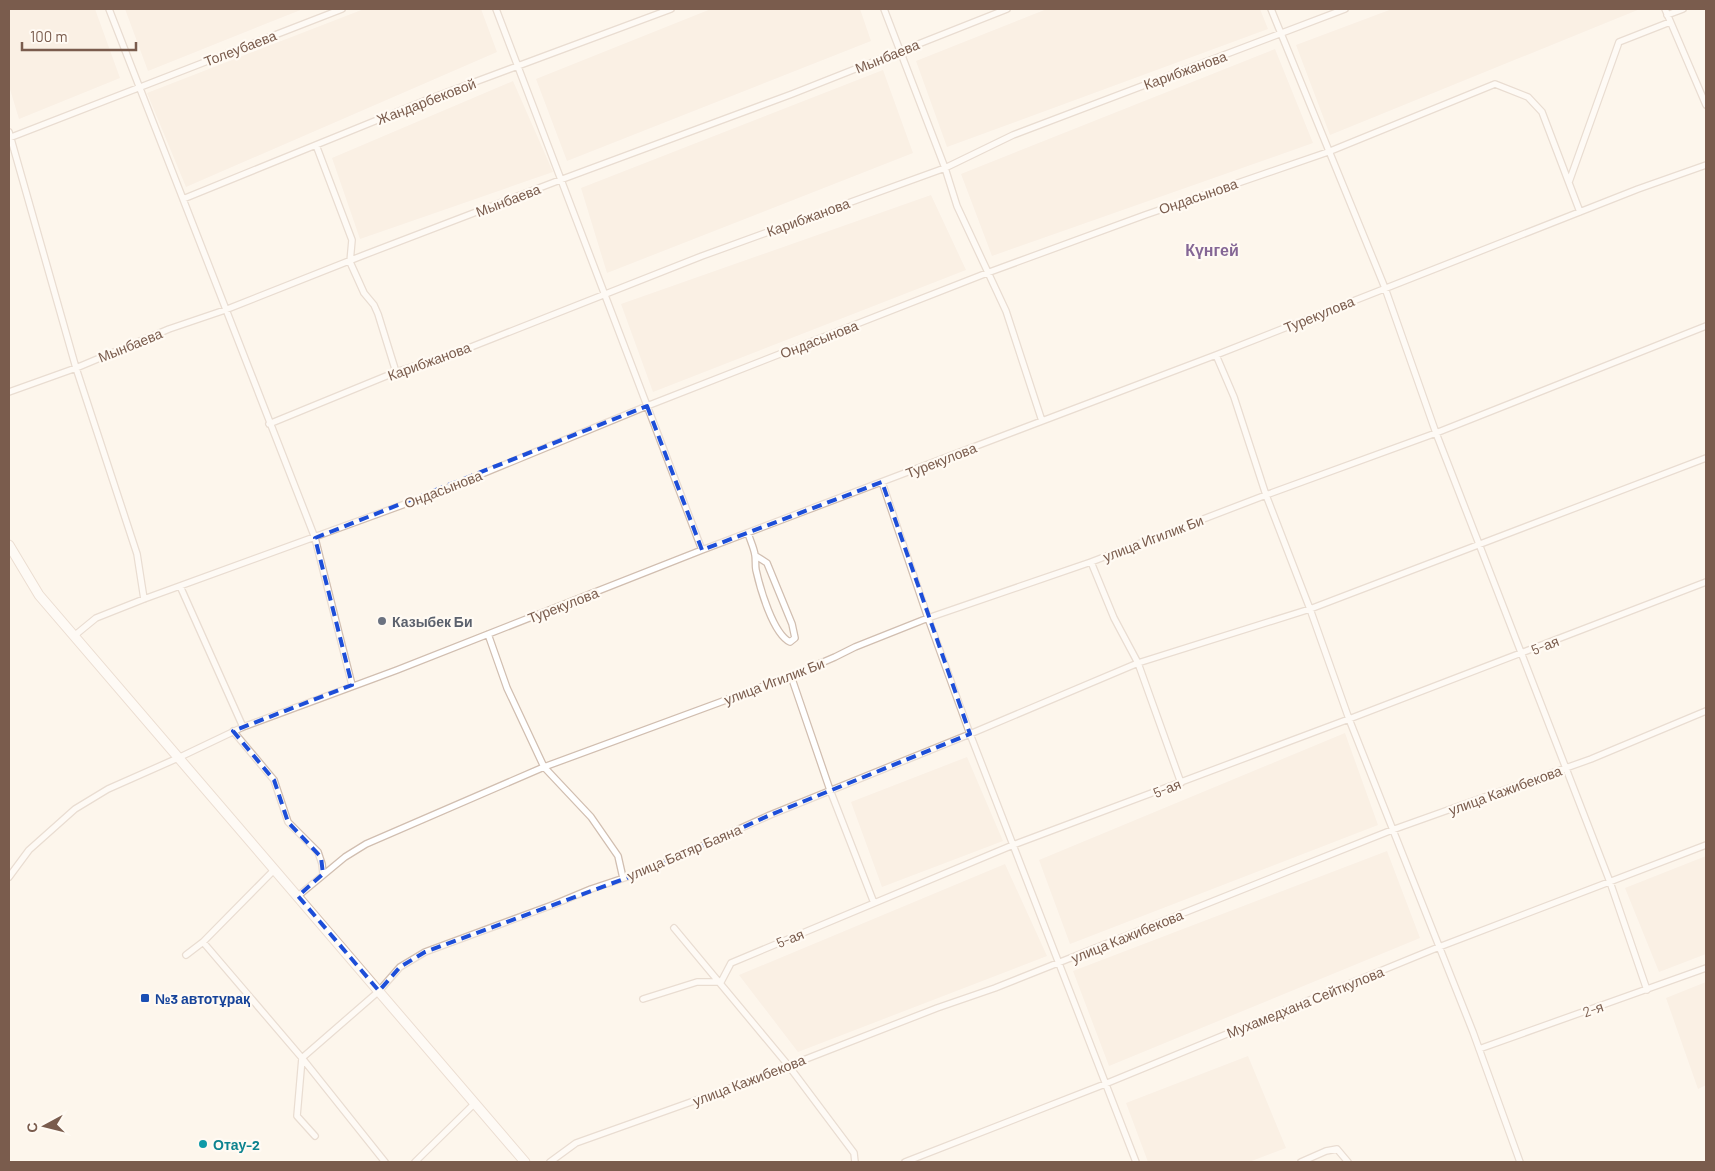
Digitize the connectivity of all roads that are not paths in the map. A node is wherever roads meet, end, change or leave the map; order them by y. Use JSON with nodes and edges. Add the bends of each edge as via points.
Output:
{"nodes":[{"id":1,"x":109,"y":9,"type":"edge"},
{"id":2,"x":342,"y":9,"type":"edge"},
{"id":3,"x":496,"y":9,"type":"edge"},
{"id":4,"x":670,"y":9,"type":"edge"},
{"id":5,"x":884,"y":9,"type":"edge"},
{"id":6,"x":1008,"y":9,"type":"edge"},
{"id":7,"x":1271,"y":9,"type":"edge"},
{"id":8,"x":1345,"y":9,"type":"edge"},
{"id":9,"x":1684,"y":9,"type":"edge"},
{"id":10,"x":1666,"y":12,"type":"edge"},
{"id":11,"x":1670,"y":22,"type":"junction"},
{"id":12,"x":1281,"y":34,"type":"junction"},
{"id":13,"x":899,"y":51,"type":"junction"},
{"id":14,"x":518,"y":66,"type":"junction"},
{"id":15,"x":138,"y":87,"type":"junction"},
{"id":16,"x":1706,"y":105,"type":"edge"},
{"id":17,"x":9,"y":136,"type":"edge"},
{"id":18,"x":316,"y":145,"type":"junction"},
{"id":19,"x":1328,"y":152,"type":"junction"},
{"id":20,"x":1706,"y":165,"type":"edge"},
{"id":21,"x":945,"y":168,"type":"junction"},
{"id":22,"x":560,"y":180,"type":"junction"},
{"id":23,"x":1569,"y":182,"type":"junction"},
{"id":24,"x":183,"y":199,"type":"junction"},
{"id":25,"x":1580,"y":212,"type":"junction"},
{"id":26,"x":350,"y":262,"type":"junction"},
{"id":27,"x":987,"y":273,"type":"junction"},
{"id":28,"x":1385,"y":288,"type":"junction"},
{"id":29,"x":604,"y":294,"type":"junction"},
{"id":30,"x":226,"y":310,"type":"junction"},
{"id":31,"x":1706,"y":326,"type":"edge"},
{"id":32,"x":1216,"y":355,"type":"junction"},
{"id":33,"x":76,"y":368,"type":"junction"},
{"id":34,"x":396,"y":372,"type":"junction"},
{"id":35,"x":9,"y":392,"type":"edge"},
{"id":36,"x":647,"y":406,"type":"junction"},
{"id":37,"x":1042,"y":421,"type":"junction"},
{"id":38,"x":270,"y":424,"type":"junction"},
{"id":39,"x":1436,"y":433,"type":"junction"},
{"id":40,"x":1706,"y":458,"type":"edge"},
{"id":41,"x":882,"y":482,"type":"junction"},
{"id":42,"x":1266,"y":495,"type":"junction"},
{"id":43,"x":748,"y":533,"type":"junction"},
{"id":44,"x":315,"y":538,"type":"junction"},
{"id":45,"x":9,"y":545,"type":"edge"},
{"id":46,"x":1480,"y":545,"type":"junction"},
{"id":47,"x":702,"y":550,"type":"junction"},
{"id":48,"x":756,"y":556,"type":"junction"},
{"id":49,"x":1091,"y":562,"type":"junction"},
{"id":50,"x":1704,"y":583,"type":"edge"},
{"id":51,"x":180,"y":586,"type":"junction"},
{"id":52,"x":144,"y":599,"type":"junction"},
{"id":53,"x":1310,"y":609,"type":"junction"},
{"id":54,"x":928,"y":618,"type":"junction"},
{"id":55,"x":488,"y":634,"type":"junction"},
{"id":56,"x":74,"y":636,"type":"junction"},
{"id":57,"x":1522,"y":653,"type":"junction"},
{"id":58,"x":1138,"y":664,"type":"junction"},
{"id":59,"x":790,"y":676,"type":"junction"},
{"id":60,"x":352,"y":685,"type":"junction"},
{"id":61,"x":1706,"y":711,"type":"edge"},
{"id":62,"x":1349,"y":719,"type":"junction"},
{"id":63,"x":243,"y":727,"type":"junction"},
{"id":64,"x":232,"y":731,"type":"junction"},
{"id":65,"x":970,"y":734,"type":"junction"},
{"id":66,"x":178,"y":758,"type":"junction"},
{"id":67,"x":544,"y":767,"type":"junction"},
{"id":68,"x":1566,"y":768,"type":"junction"},
{"id":69,"x":1181,"y":783,"type":"junction"},
{"id":70,"x":830,"y":790,"type":"junction"},
{"id":71,"x":1392,"y":830,"type":"junction"},
{"id":72,"x":1013,"y":845,"type":"junction"},
{"id":73,"x":1706,"y":846,"type":"edge"},
{"id":74,"x":275,"y":870,"type":"junction"},
{"id":75,"x":323,"y":874,"type":"junction"},
{"id":76,"x":9,"y":877,"type":"edge"},
{"id":77,"x":623,"y":878,"type":"junction"},
{"id":78,"x":1610,"y":882,"type":"junction"},
{"id":79,"x":298,"y":896,"type":"junction"},
{"id":80,"x":874,"y":903,"type":"junction"},
{"id":81,"x":674,"y":928,"type":"dead end"},
{"id":82,"x":202,"y":942,"type":"junction"},
{"id":83,"x":1438,"y":947,"type":"junction"},
{"id":84,"x":186,"y":955,"type":"dead end"},
{"id":85,"x":1058,"y":963,"type":"junction"},
{"id":86,"x":1706,"y":968,"type":"edge"},
{"id":87,"x":721,"y":982,"type":"junction"},
{"id":88,"x":1647,"y":990,"type":"junction"},
{"id":89,"x":379,"y":991,"type":"junction"},
{"id":90,"x":643,"y":999,"type":"dead end"},
{"id":91,"x":1479,"y":1049,"type":"junction"},
{"id":92,"x":302,"y":1058,"type":"junction"},
{"id":93,"x":788,"y":1065,"type":"junction"},
{"id":94,"x":1105,"y":1084,"type":"junction"},
{"id":95,"x":475,"y":1103,"type":"junction"},
{"id":96,"x":315,"y":1136,"type":"dead end"},
{"id":97,"x":385,"y":1162,"type":"edge"},
{"id":98,"x":415,"y":1162,"type":"edge"},
{"id":99,"x":525,"y":1162,"type":"edge"},
{"id":100,"x":550,"y":1162,"type":"edge"},
{"id":101,"x":855,"y":1162,"type":"edge"},
{"id":102,"x":905,"y":1162,"type":"edge"},
{"id":103,"x":1136,"y":1162,"type":"edge"},
{"id":104,"x":1301,"y":1162,"type":"edge"},
{"id":105,"x":1348,"y":1162,"type":"edge"},
{"id":106,"x":1520,"y":1162,"type":"edge"}],
"edges":[{"from":1,"to":15,"type":"street"},
{"from":2,"to":15,"type":"street","name":"Толеубаева"},
{"from":3,"to":14,"type":"street"},
{"from":4,"to":14,"type":"street","name":"Жандарбековой"},
{"from":5,"to":13,"type":"street"},
{"from":6,"to":13,"type":"street","name":"Мынбаева"},
{"from":7,"to":12,"type":"street"},
{"from":8,"to":12,"type":"street","name":"Карибжанова"},
{"from":9,"to":10,"type":"street"},
{"from":10,"to":11,"type":"street"},
{"from":11,"to":16,"type":"street"},
{"from":11,"to":23,"type":"street","via":[[1619,42]]},
{"from":12,"to":19,"type":"street"},
{"from":12,"to":21,"type":"street","name":"Карибжанова","via":[[1013,135]]},
{"from":13,"to":21,"type":"street"},
{"from":13,"to":22,"type":"street","name":"Мынбаева"},
{"from":14,"to":18,"type":"street","name":"Жандарбековой"},
{"from":14,"to":22,"type":"street"},
{"from":15,"to":17,"type":"street","name":"Толеубаева"},
{"from":15,"to":24,"type":"street"},
{"from":17,"to":33,"type":"street"},
{"from":18,"to":24,"type":"street","name":"Жандарбековой"},
{"from":18,"to":26,"type":"street","via":[[352,240]]},
{"from":19,"to":23,"type":"street","name":"Ондасынова","via":[[1495,84],[1528,97],[1542,112]]},
{"from":19,"to":27,"type":"street","name":"Ондасынова","via":[[1145,214]]},
{"from":19,"to":28,"type":"street"},
{"from":20,"to":25,"type":"street","name":"Турекулова"},
{"from":21,"to":27,"type":"street","via":[[957,206]]},
{"from":21,"to":29,"type":"street","name":"Карибжанова"},
{"from":22,"to":26,"type":"street","name":"Мынбаева"},
{"from":22,"to":29,"type":"street"},
{"from":23,"to":25,"type":"street","name":"Ондасынова"},
{"from":24,"to":30,"type":"street"},
{"from":25,"to":28,"type":"street","name":"Турекулова"},
{"from":26,"to":30,"type":"street","name":"Мынбаева"},
{"from":26,"to":34,"type":"street","via":[[378,314]]},
{"from":27,"to":36,"type":"street","name":"Ондасынова"},
{"from":27,"to":37,"type":"street","via":[[1006,311]]},
{"from":28,"to":32,"type":"street","name":"Турекулова"},
{"from":28,"to":39,"type":"street"},
{"from":29,"to":34,"type":"street","name":"Карибжанова"},
{"from":29,"to":36,"type":"street"},
{"from":30,"to":33,"type":"street","name":"Мынбаева"},
{"from":30,"to":38,"type":"street"},
{"from":31,"to":39,"type":"street","name":"улица Игилик Би"},
{"from":32,"to":37,"type":"street","name":"Турекулова"},
{"from":32,"to":42,"type":"street","via":[[1234,397]]},
{"from":33,"to":35,"type":"street","name":"Мынбаева"},
{"from":33,"to":52,"type":"street","via":[[137,554]]},
{"from":34,"to":38,"type":"street","name":"Карибжанова"},
{"from":36,"to":44,"type":"street","name":"Ондасынова","via":[[438,492]]},
{"from":36,"to":47,"type":"street"},
{"from":37,"to":41,"type":"street","name":"Турекулова"},
{"from":38,"to":44,"type":"street"},
{"from":39,"to":42,"type":"street","name":"улица Игилик Би"},
{"from":39,"to":46,"type":"street"},
{"from":40,"to":46,"type":"street","name":"улица Батяр Баяна"},
{"from":41,"to":43,"type":"street","name":"Турекулова"},
{"from":41,"to":54,"type":"street"},
{"from":42,"to":49,"type":"street","name":"улица Игилик Би"},
{"from":42,"to":53,"type":"street"},
{"from":43,"to":47,"type":"street","name":"Турекулова"},
{"from":43,"to":48,"type":"street"},
{"from":44,"to":51,"type":"street","name":"Ондасынова"},
{"from":44,"to":60,"type":"street"},
{"from":45,"to":56,"type":"main road","via":[[39,595]]},
{"from":46,"to":53,"type":"street","name":"улица Батяр Баяна"},
{"from":46,"to":57,"type":"street"},
{"from":47,"to":55,"type":"street","name":"Турекулова"},
{"from":48,"to":48,"type":"street","via":[[767,563],[792,624],[795,638],[790,642],[780,634],[769,612],[755,568]]},
{"from":49,"to":54,"type":"street","name":"улица Игилик Би"},
{"from":49,"to":58,"type":"street","via":[[1114,618]]},
{"from":50,"to":57,"type":"street","name":"5-ая"},
{"from":51,"to":52,"type":"street","name":"Ондасынова"},
{"from":51,"to":63,"type":"street"},
{"from":52,"to":56,"type":"street","name":"Ондасынова","via":[[96,618]]},
{"from":53,"to":58,"type":"street","name":"улица Батяр Баяна"},
{"from":53,"to":62,"type":"street"},
{"from":54,"to":59,"type":"street","name":"улица Игилик Би"},
{"from":54,"to":65,"type":"street"},
{"from":55,"to":60,"type":"street","name":"Турекулова"},
{"from":55,"to":67,"type":"street","via":[[507,688]]},
{"from":56,"to":66,"type":"main road"},
{"from":57,"to":62,"type":"street","name":"5-ая"},
{"from":57,"to":68,"type":"street"},
{"from":58,"to":65,"type":"street","name":"улица Батяр Баяна"},
{"from":58,"to":69,"type":"street"},
{"from":59,"to":67,"type":"street","name":"улица Игилик Би"},
{"from":59,"to":70,"type":"street"},
{"from":60,"to":63,"type":"street","name":"Турекулова"},
{"from":61,"to":68,"type":"street","name":"улица Кажибекова"},
{"from":62,"to":69,"type":"street","name":"5-ая"},
{"from":62,"to":71,"type":"street"},
{"from":63,"to":64,"type":"street","name":"Турекулова"},
{"from":64,"to":66,"type":"street","name":"Турекулова"},
{"from":64,"to":75,"type":"street","via":[[274,780],[288,822],[318,852]]},
{"from":65,"to":70,"type":"street","name":"улица Батяр Баяна"},
{"from":65,"to":72,"type":"street"},
{"from":66,"to":74,"type":"main road"},
{"from":66,"to":76,"type":"street","name":"Турекулова","via":[[108,788],[75,809],[29,850]]},
{"from":67,"to":75,"type":"street","name":"улица Игилик Би","via":[[366,844]]},
{"from":67,"to":77,"type":"street","via":[[591,817],[618,856]]},
{"from":68,"to":71,"type":"street","name":"улица Кажибекова"},
{"from":68,"to":78,"type":"street"},
{"from":69,"to":72,"type":"street","name":"5-ая"},
{"from":70,"to":77,"type":"street","name":"улица Батяр Баяна","via":[[651,869]]},
{"from":70,"to":80,"type":"street"},
{"from":71,"to":83,"type":"street"},
{"from":71,"to":85,"type":"street","name":"улица Кажибекова"},
{"from":72,"to":80,"type":"street","name":"5-ая"},
{"from":72,"to":85,"type":"street"},
{"from":73,"to":78,"type":"street","name":"Мухамедхана Сейткулова"},
{"from":74,"to":79,"type":"main road"},
{"from":74,"to":82,"type":"street"},
{"from":75,"to":79,"type":"street","name":"улица Игилик Би"},
{"from":77,"to":89,"type":"street","name":"улица Батяр Баяна","via":[[425,952],[400,967]]},
{"from":78,"to":83,"type":"street","name":"Мухамедхана Сейткулова"},
{"from":78,"to":88,"type":"street"},
{"from":79,"to":89,"type":"main road"},
{"from":80,"to":87,"type":"street","name":"5-ая","via":[[731,963]]},
{"from":81,"to":87,"type":"street"},
{"from":82,"to":84,"type":"street"},
{"from":82,"to":92,"type":"street"},
{"from":83,"to":91,"type":"street"},
{"from":83,"to":94,"type":"street","name":"Мухамедхана Сейткулова"},
{"from":85,"to":93,"type":"street","name":"улица Кажибекова"},
{"from":85,"to":94,"type":"street"},
{"from":86,"to":88,"type":"street","name":"2-я"},
{"from":87,"to":90,"type":"street","via":[[697,982]]},
{"from":87,"to":93,"type":"street"},
{"from":88,"to":91,"type":"street","name":"2-я"},
{"from":89,"to":92,"type":"street","name":"улица Батяр Баяна"},
{"from":89,"to":95,"type":"main road"},
{"from":91,"to":106,"type":"street"},
{"from":92,"to":96,"type":"street","via":[[297,1116]]},
{"from":92,"to":97,"type":"street"},
{"from":93,"to":100,"type":"street","name":"улица Кажибекова","via":[[576,1144]]},
{"from":93,"to":101,"type":"street","via":[[854,1153]]},
{"from":94,"to":102,"type":"street","name":"Мухамедхана Сейткулова"},
{"from":94,"to":103,"type":"street"},
{"from":95,"to":98,"type":"street"},
{"from":95,"to":99,"type":"main road"},
{"from":104,"to":105,"type":"street","via":[[1338,1149]]}]}
